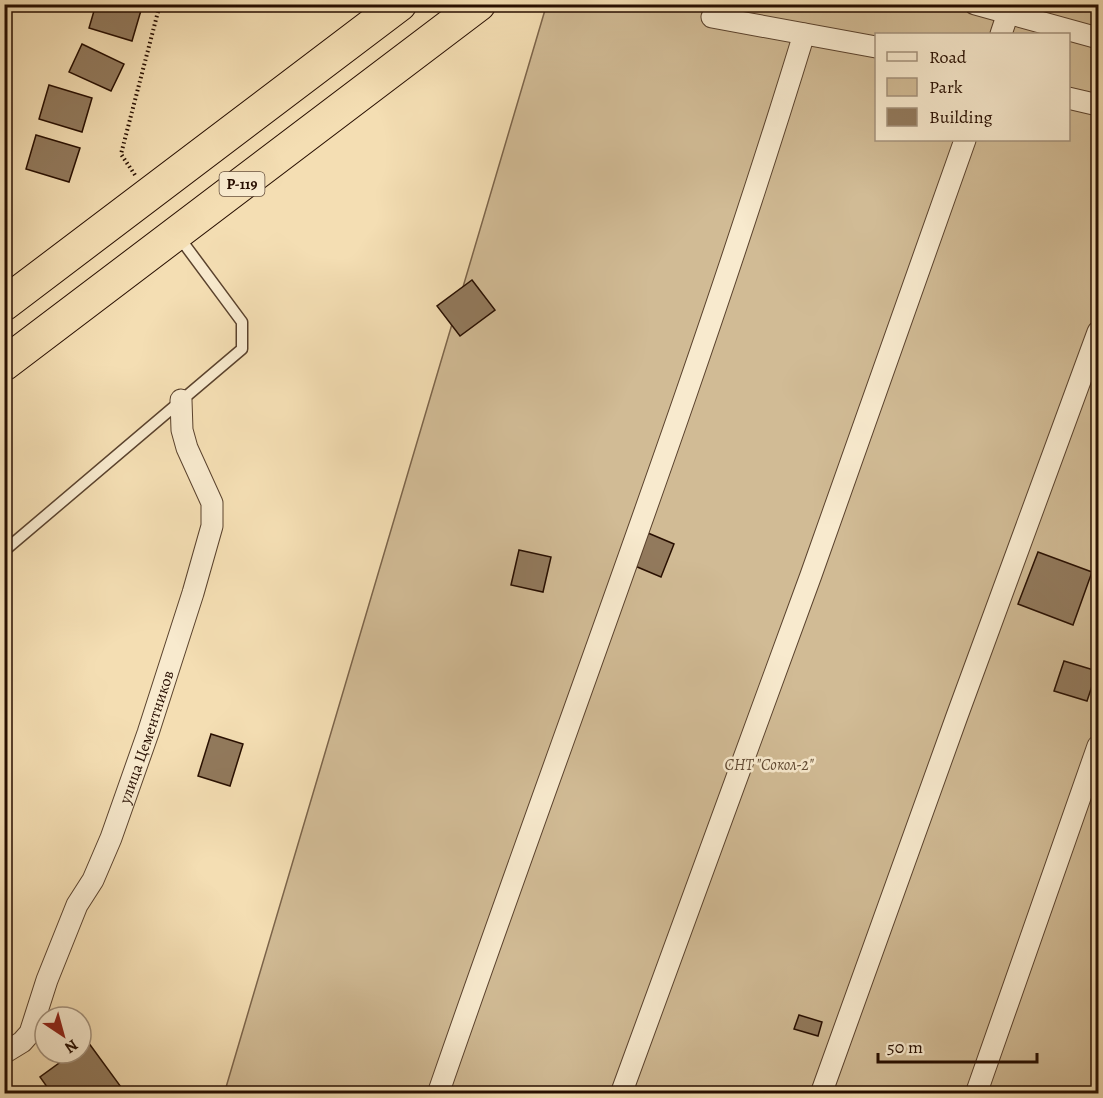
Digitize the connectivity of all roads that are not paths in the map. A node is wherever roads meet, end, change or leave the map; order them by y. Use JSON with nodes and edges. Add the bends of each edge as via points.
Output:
{"nodes":[{"id":1,"x":400,"y":4,"type":"edge"},
{"id":2,"x":479,"y":4,"type":"edge"},
{"id":3,"x":975,"y":4,"type":"edge"},
{"id":4,"x":1012,"y":7,"type":"edge"},
{"id":5,"x":712,"y":17,"type":"dead end"},
{"id":6,"x":1001,"y":33,"type":"edge"},
{"id":7,"x":804,"y":34,"type":"junction"},
{"id":8,"x":1098,"y":38,"type":"edge"},
{"id":9,"x":875,"y":47,"type":"edge"},
{"id":10,"x":1070,"y":98,"type":"edge"},
{"id":11,"x":1098,"y":105,"type":"edge"},
{"id":12,"x":965,"y":141,"type":"edge"},
{"id":13,"x":176,"y":234,"type":"junction"},
{"id":14,"x":4,"y":304,"type":"edge"},
{"id":15,"x":1098,"y":332,"type":"edge"},
{"id":16,"x":4,"y":364,"type":"edge"},
{"id":17,"x":181,"y":400,"type":"junction"},
{"id":18,"x":4,"y":550,"type":"edge"},
{"id":19,"x":1098,"y":746,"type":"edge"},
{"id":20,"x":4,"y":1053,"type":"edge"},
{"id":21,"x":438,"y":1094,"type":"edge"},
{"id":22,"x":621,"y":1094,"type":"edge"},
{"id":23,"x":821,"y":1094,"type":"edge"},
{"id":24,"x":976,"y":1094,"type":"edge"}],
"edges":[{"from":1,"to":14,"type":"highway","number":"Р-119"},
{"from":2,"to":13,"type":"highway","number":"Р-119"},
{"from":3,"to":4,"type":"street"},
{"from":4,"to":6,"type":"street"},
{"from":4,"to":8,"type":"street"},
{"from":5,"to":7,"type":"street"},
{"from":7,"to":9,"type":"street"},
{"from":7,"to":21,"type":"street","via":[[764,166],[684,399]]},
{"from":10,"to":11,"type":"street"},
{"from":12,"to":22,"type":"street"},
{"from":13,"to":16,"type":"highway","number":"Р-119"},
{"from":13,"to":17,"type":"lane","via":[[242,322],[242,349]]},
{"from":15,"to":23,"type":"street"},
{"from":17,"to":18,"type":"lane"},
{"from":17,"to":20,"type":"street","name":"улица Цементников","via":[[182,430],[212,503],[212,526],[148,734],[111,838],[77,905],[30,1033]]},
{"from":19,"to":24,"type":"street"}]}
